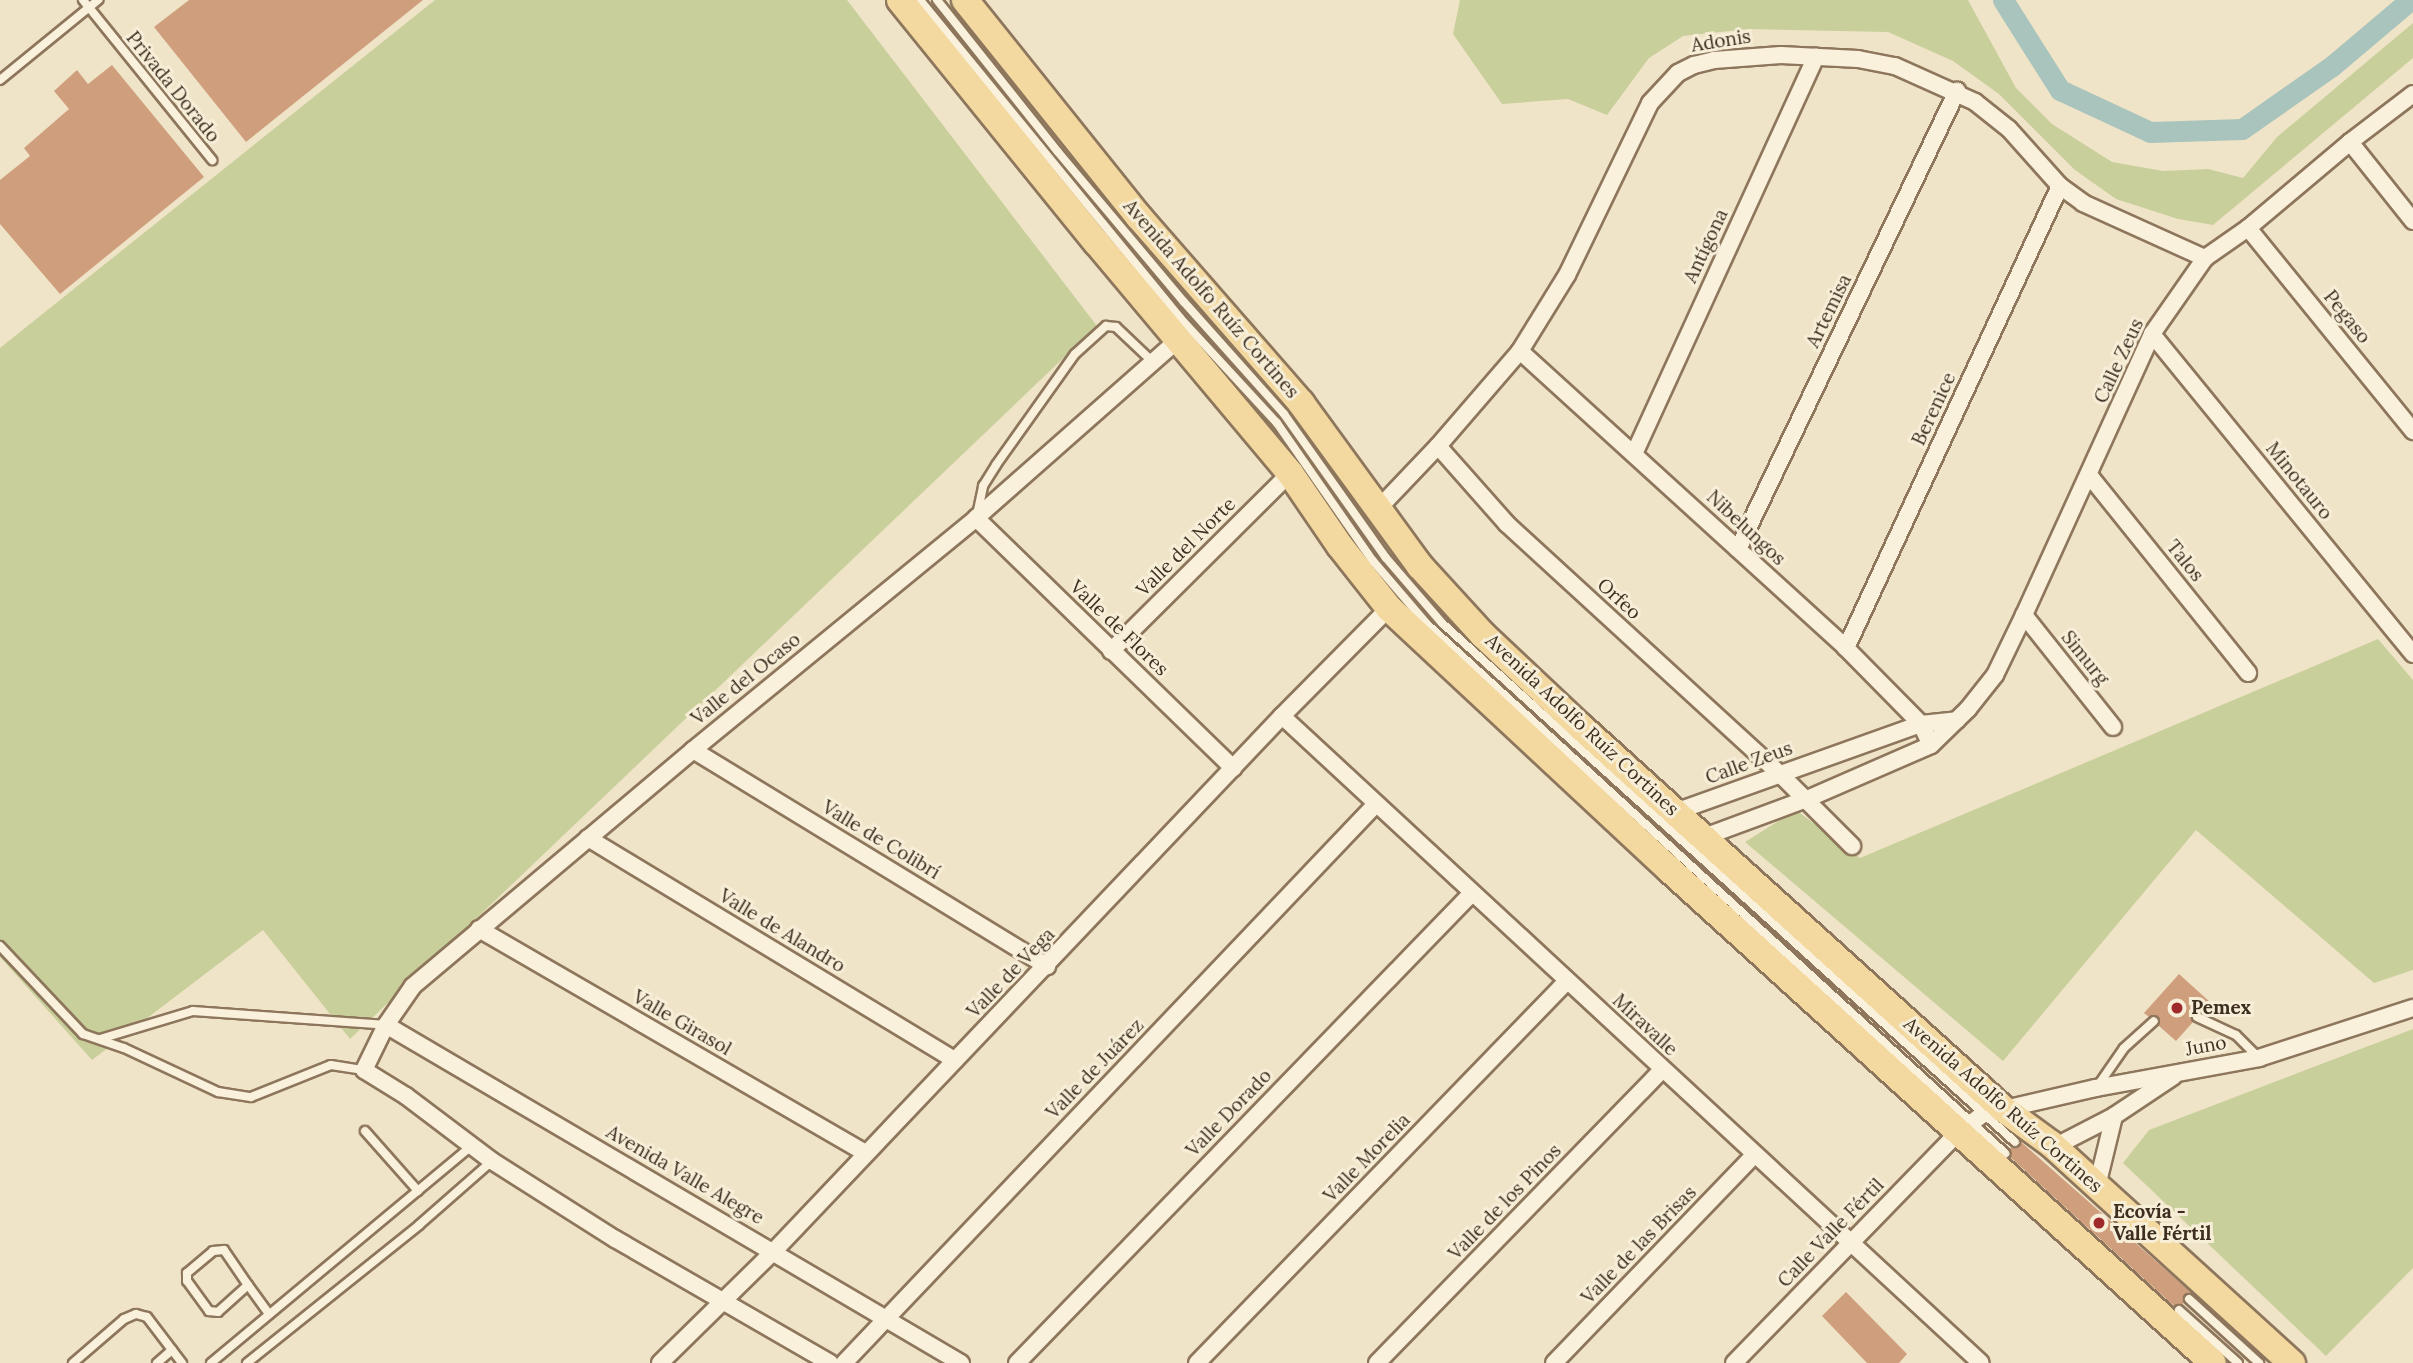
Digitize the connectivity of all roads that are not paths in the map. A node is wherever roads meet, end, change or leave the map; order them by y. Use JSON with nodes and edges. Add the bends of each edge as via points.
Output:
{"nodes":[{"id":1,"x":98,"y":0,"type":"edge"},
{"id":2,"x":900,"y":0,"type":"edge"},
{"id":3,"x":920,"y":0,"type":"edge"},
{"id":4,"x":937,"y":0,"type":"edge"},
{"id":5,"x":965,"y":0,"type":"edge"},
{"id":6,"x":86,"y":4,"type":"edge"},
{"id":7,"x":1816,"y":57,"type":"junction"},
{"id":8,"x":0,"y":80,"type":"edge"},
{"id":9,"x":1957,"y":91,"type":"junction"},
{"id":10,"x":2413,"y":94,"type":"edge"},
{"id":11,"x":2350,"y":142,"type":"junction"},
{"id":12,"x":212,"y":160,"type":"dead end"},
{"id":13,"x":2060,"y":187,"type":"junction"},
{"id":14,"x":2413,"y":222,"type":"edge"},
{"id":15,"x":2248,"y":229,"type":"junction"},
{"id":16,"x":2205,"y":258,"type":"junction"},
{"id":17,"x":2152,"y":334,"type":"junction"},
{"id":18,"x":1179,"y":339,"type":"junction"},
{"id":19,"x":1520,"y":351,"type":"junction"},
{"id":20,"x":1153,"y":362,"type":"junction"},
{"id":21,"x":2413,"y":431,"type":"edge"},
{"id":22,"x":1438,"y":446,"type":"junction"},
{"id":23,"x":1634,"y":454,"type":"junction"},
{"id":24,"x":1290,"y":473,"type":"junction"},
{"id":25,"x":2088,"y":475,"type":"junction"},
{"id":26,"x":1377,"y":510,"type":"junction"},
{"id":27,"x":976,"y":518,"type":"junction"},
{"id":28,"x":1738,"y":549,"type":"junction"},
{"id":29,"x":1388,"y":608,"type":"junction"},
{"id":30,"x":2024,"y":615,"type":"junction"},
{"id":31,"x":1846,"y":648,"type":"junction"},
{"id":32,"x":1111,"y":651,"type":"junction"},
{"id":33,"x":2413,"y":654,"type":"edge"},
{"id":34,"x":2248,"y":673,"type":"dead end"},
{"id":35,"x":1282,"y":716,"type":"junction"},
{"id":36,"x":1957,"y":720,"type":"junction"},
{"id":37,"x":1921,"y":724,"type":"junction"},
{"id":38,"x":2113,"y":727,"type":"dead end"},
{"id":39,"x":1931,"y":745,"type":"junction"},
{"id":40,"x":693,"y":750,"type":"junction"},
{"id":41,"x":1233,"y":768,"type":"junction"},
{"id":42,"x":1780,"y":774,"type":"junction"},
{"id":43,"x":1807,"y":799,"type":"junction"},
{"id":44,"x":1376,"y":804,"type":"junction"},
{"id":45,"x":1675,"y":811,"type":"junction"},
{"id":46,"x":1704,"y":837,"type":"junction"},
{"id":47,"x":587,"y":838,"type":"junction"},
{"id":48,"x":1852,"y":846,"type":"dead end"},
{"id":49,"x":1472,"y":893,"type":"junction"},
{"id":50,"x":479,"y":929,"type":"junction"},
{"id":51,"x":0,"y":946,"type":"edge"},
{"id":52,"x":1047,"y":966,"type":"junction"},
{"id":53,"x":1567,"y":981,"type":"junction"},
{"id":54,"x":2413,"y":1008,"type":"edge"},
{"id":55,"x":2197,"y":1017,"type":"dead end"},
{"id":56,"x":2154,"y":1021,"type":"dead end"},
{"id":57,"x":386,"y":1025,"type":"junction"},
{"id":58,"x":100,"y":1039,"type":"junction"},
{"id":59,"x":2259,"y":1058,"type":"junction"},
{"id":60,"x":955,"y":1060,"type":"junction"},
{"id":61,"x":364,"y":1070,"type":"junction"},
{"id":62,"x":1662,"y":1070,"type":"junction"},
{"id":63,"x":2179,"y":1072,"type":"junction"},
{"id":64,"x":2096,"y":1088,"type":"junction"},
{"id":65,"x":2114,"y":1116,"type":"junction"},
{"id":66,"x":1979,"y":1119,"type":"junction"},
{"id":67,"x":365,"y":1131,"type":"dead end"},
{"id":68,"x":2015,"y":1142,"type":"dead end"},
{"id":69,"x":471,"y":1146,"type":"junction"},
{"id":70,"x":2054,"y":1147,"type":"junction"},
{"id":71,"x":865,"y":1153,"type":"junction"},
{"id":72,"x":2005,"y":1153,"type":"dead end"},
{"id":73,"x":1754,"y":1156,"type":"junction"},
{"id":74,"x":492,"y":1161,"type":"junction"},
{"id":75,"x":2096,"y":1186,"type":"junction"},
{"id":76,"x":418,"y":1191,"type":"junction"},
{"id":77,"x":1848,"y":1243,"type":"junction"},
{"id":78,"x":774,"y":1251,"type":"junction"},
{"id":79,"x":248,"y":1285,"type":"junction"},
{"id":80,"x":2189,"y":1299,"type":"dead end"},
{"id":81,"x":723,"y":1302,"type":"junction"},
{"id":82,"x":2179,"y":1310,"type":"dead end"},
{"id":83,"x":269,"y":1314,"type":"junction"},
{"id":84,"x":886,"y":1319,"type":"junction"},
{"id":85,"x":172,"y":1350,"type":"junction"},
{"id":86,"x":73,"y":1363,"type":"edge"},
{"id":87,"x":157,"y":1363,"type":"edge"},
{"id":88,"x":182,"y":1363,"type":"edge"},
{"id":89,"x":211,"y":1363,"type":"edge"},
{"id":90,"x":247,"y":1363,"type":"edge"},
{"id":91,"x":660,"y":1363,"type":"edge"},
{"id":92,"x":830,"y":1363,"type":"edge"},
{"id":93,"x":845,"y":1363,"type":"edge"},
{"id":94,"x":961,"y":1363,"type":"edge"},
{"id":95,"x":1017,"y":1363,"type":"edge"},
{"id":96,"x":1197,"y":1363,"type":"edge"},
{"id":97,"x":1377,"y":1363,"type":"edge"},
{"id":98,"x":1554,"y":1363,"type":"edge"},
{"id":99,"x":1734,"y":1363,"type":"edge"},
{"id":100,"x":1980,"y":1363,"type":"edge"},
{"id":101,"x":2213,"y":1363,"type":"edge"},
{"id":102,"x":2238,"y":1363,"type":"edge"},
{"id":103,"x":2259,"y":1363,"type":"edge"},
{"id":104,"x":2291,"y":1363,"type":"edge"}],
"edges":[{"from":1,"to":6,"type":"lane"},
{"from":2,"to":18,"type":"main road","name":"Avenida Adolfo Ruíz Cortines"},
{"from":3,"to":66,"type":"lane","via":[[1180,318],[1277,423],[1373,561],[1427,624]]},
{"from":4,"to":66,"type":"lane","via":[[1058,152],[1284,414],[1387,558],[1442,623]]},
{"from":5,"to":26,"type":"main road","name":"Avenida Adolfo Ruíz Cortines","via":[[1139,217],[1301,403]]},
{"from":6,"to":8,"type":"lane"},
{"from":6,"to":12,"type":"lane","name":"Privada Dorado"},
{"from":7,"to":9,"type":"street","name":"Adonis","via":[[1895,65]]},
{"from":7,"to":19,"type":"street","name":"Adonis","via":[[1714,60],[1686,69],[1662,88],[1650,103],[1567,275]]},
{"from":7,"to":23,"type":"street","name":"Antígona"},
{"from":9,"to":13,"type":"street","name":"Adonis","via":[[2009,130]]},
{"from":9,"to":28,"type":"street","name":"Artemisa"},
{"from":10,"to":11,"type":"street","name":"Calle Zeus"},
{"from":11,"to":14,"type":"street"},
{"from":11,"to":15,"type":"street","name":"Calle Zeus"},
{"from":13,"to":16,"type":"street","name":"Adonis","via":[[2083,203]]},
{"from":13,"to":31,"type":"street","name":"Berenice"},
{"from":15,"to":16,"type":"street","name":"Calle Zeus"},
{"from":15,"to":21,"type":"street","name":"Pegaso"},
{"from":16,"to":17,"type":"street","name":"Calle Zeus"},
{"from":17,"to":25,"type":"street","name":"Calle Zeus"},
{"from":17,"to":33,"type":"street","name":"Minotauro"},
{"from":18,"to":20,"type":"street","name":"Valle del Ocaso"},
{"from":18,"to":24,"type":"main road","name":"Avenida Adolfo Ruíz Cortines"},
{"from":19,"to":22,"type":"street","name":"Adonis"},
{"from":19,"to":23,"type":"street","name":"Nibelungos"},
{"from":20,"to":27,"type":"street","name":"Valle del Ocaso"},
{"from":20,"to":27,"type":"lane","via":[[1116,327],[1106,326],[1075,355],[996,466],[983,486]]},
{"from":22,"to":26,"type":"street","name":"Adonis"},
{"from":22,"to":42,"type":"street","name":"Orfeo","via":[[1507,524]]},
{"from":23,"to":28,"type":"street","name":"Nibelungos"},
{"from":24,"to":29,"type":"main road","name":"Avenida Adolfo Ruíz Cortines"},
{"from":24,"to":32,"type":"street","name":"Valle del Norte"},
{"from":25,"to":30,"type":"street","name":"Calle Zeus"},
{"from":25,"to":34,"type":"street","name":"Talos"},
{"from":26,"to":45,"type":"main road","name":"Avenida Adolfo Ruíz Cortines","via":[[1483,635]]},
{"from":27,"to":32,"type":"street","name":"Valle de Flores"},
{"from":27,"to":40,"type":"street","name":"Valle del Ocaso"},
{"from":28,"to":31,"type":"street","name":"Nibelungos"},
{"from":29,"to":35,"type":"street","name":"Valle de Vega"},
{"from":29,"to":66,"type":"main road","name":"Avenida Adolfo Ruíz Cortines","via":[[1679,879]]},
{"from":30,"to":36,"type":"street","name":"Calle Zeus","via":[[1995,675]]},
{"from":30,"to":38,"type":"street","name":"Simurg"},
{"from":31,"to":37,"type":"street","name":"Nibelungos"},
{"from":32,"to":41,"type":"street","name":"Valle de Flores"},
{"from":35,"to":41,"type":"street","name":"Valle de Vega"},
{"from":35,"to":44,"type":"street","name":"Miravalle"},
{"from":36,"to":37,"type":"street","name":"Calle Zeus"},
{"from":36,"to":39,"type":"street","name":"Calle Zeus"},
{"from":37,"to":39,"type":"street","name":"Nibelungos"},
{"from":37,"to":42,"type":"street","name":"Calle Zeus"},
{"from":39,"to":43,"type":"street","name":"Calle Zeus"},
{"from":40,"to":47,"type":"street","name":"Valle del Ocaso"},
{"from":40,"to":52,"type":"street","name":"Valle de Colibrí"},
{"from":41,"to":52,"type":"street","name":"Valle de Vega"},
{"from":42,"to":43,"type":"street","name":"Orfeo"},
{"from":42,"to":45,"type":"street","name":"Calle Zeus"},
{"from":43,"to":46,"type":"street","name":"Calle Zeus"},
{"from":43,"to":48,"type":"street","name":"Orfeo"},
{"from":44,"to":49,"type":"street","name":"Miravalle"},
{"from":44,"to":84,"type":"street","name":"Valle de Juárez"},
{"from":45,"to":46,"type":"main road","name":"Avenida Adolfo Ruíz Cortines"},
{"from":46,"to":66,"type":"main road","name":"Avenida Adolfo Ruíz Cortines"},
{"from":47,"to":50,"type":"street","name":"Valle del Ocaso"},
{"from":47,"to":60,"type":"street","name":"Valle de Alandro"},
{"from":49,"to":53,"type":"street","name":"Miravalle"},
{"from":49,"to":95,"type":"street","name":"Valle Dorado"},
{"from":50,"to":57,"type":"street","name":"Valle del Ocaso","via":[[413,986]]},
{"from":50,"to":71,"type":"street","name":"Valle Girasol"},
{"from":51,"to":58,"type":"lane","via":[[83,1034]]},
{"from":52,"to":60,"type":"street","name":"Valle de Vega"},
{"from":53,"to":62,"type":"street","name":"Miravalle"},
{"from":53,"to":96,"type":"street","name":"Valle Morelia"},
{"from":54,"to":59,"type":"street","name":"Juno"},
{"from":55,"to":59,"type":"lane","via":[[2236,1035]]},
{"from":56,"to":64,"type":"lane","via":[[2124,1048]]},
{"from":57,"to":58,"type":"lane","via":[[194,1011]]},
{"from":57,"to":61,"type":"street","name":"Valle del Ocaso"},
{"from":57,"to":78,"type":"street","name":"Avenida Valle Alegre"},
{"from":58,"to":61,"type":"lane","via":[[218,1092],[251,1097],[331,1065]]},
{"from":59,"to":63,"type":"street","name":"Juno"},
{"from":60,"to":71,"type":"street","name":"Valle de Vega"},
{"from":61,"to":69,"type":"street"},
{"from":62,"to":73,"type":"street","name":"Miravalle"},
{"from":62,"to":97,"type":"street","name":"Valle de los Pinos"},
{"from":63,"to":64,"type":"street","name":"Juno"},
{"from":63,"to":65,"type":"street"},
{"from":64,"to":66,"type":"street","name":"Juno"},
{"from":65,"to":70,"type":"street"},
{"from":65,"to":75,"type":"street"},
{"from":66,"to":68,"type":"lane"},
{"from":66,"to":70,"type":"main road","name":"Avenida Adolfo Ruíz Cortines"},
{"from":66,"to":72,"type":"lane"},
{"from":66,"to":77,"type":"street","name":"Calle Valle Fértil"},
{"from":66,"to":101,"type":"main road","name":"Avenida Adolfo Ruíz Cortines"},
{"from":67,"to":76,"type":"lane"},
{"from":69,"to":74,"type":"street"},
{"from":69,"to":76,"type":"lane"},
{"from":70,"to":75,"type":"main road","name":"Avenida Adolfo Ruíz Cortines"},
{"from":71,"to":78,"type":"street","name":"Valle de Vega"},
{"from":73,"to":77,"type":"street","name":"Miravalle"},
{"from":73,"to":98,"type":"street","name":"Valle de las Brisas"},
{"from":74,"to":81,"type":"street"},
{"from":74,"to":90,"type":"lane"},
{"from":75,"to":104,"type":"main road","name":"Avenida Adolfo Ruíz Cortines"},
{"from":76,"to":83,"type":"lane"},
{"from":77,"to":99,"type":"street","name":"Calle Valle Fértil"},
{"from":77,"to":100,"type":"street","name":"Miravalle"},
{"from":78,"to":81,"type":"street","name":"Valle de Vega"},
{"from":78,"to":84,"type":"street","name":"Avenida Valle Alegre"},
{"from":79,"to":79,"type":"lane","via":[[223,1250],[214,1251],[187,1273],[187,1281],[209,1311],[218,1312]]},
{"from":79,"to":83,"type":"lane"},
{"from":80,"to":103,"type":"lane"},
{"from":81,"to":91,"type":"street","name":"Valle de Vega"},
{"from":81,"to":92,"type":"street"},
{"from":82,"to":102,"type":"lane"},
{"from":83,"to":89,"type":"lane"},
{"from":84,"to":93,"type":"street","name":"Valle de Juárez"},
{"from":84,"to":94,"type":"street","name":"Avenida Valle Alegre"},
{"from":85,"to":86,"type":"lane","via":[[147,1317],[136,1314]]},
{"from":85,"to":87,"type":"lane"},
{"from":85,"to":88,"type":"lane"}]}
